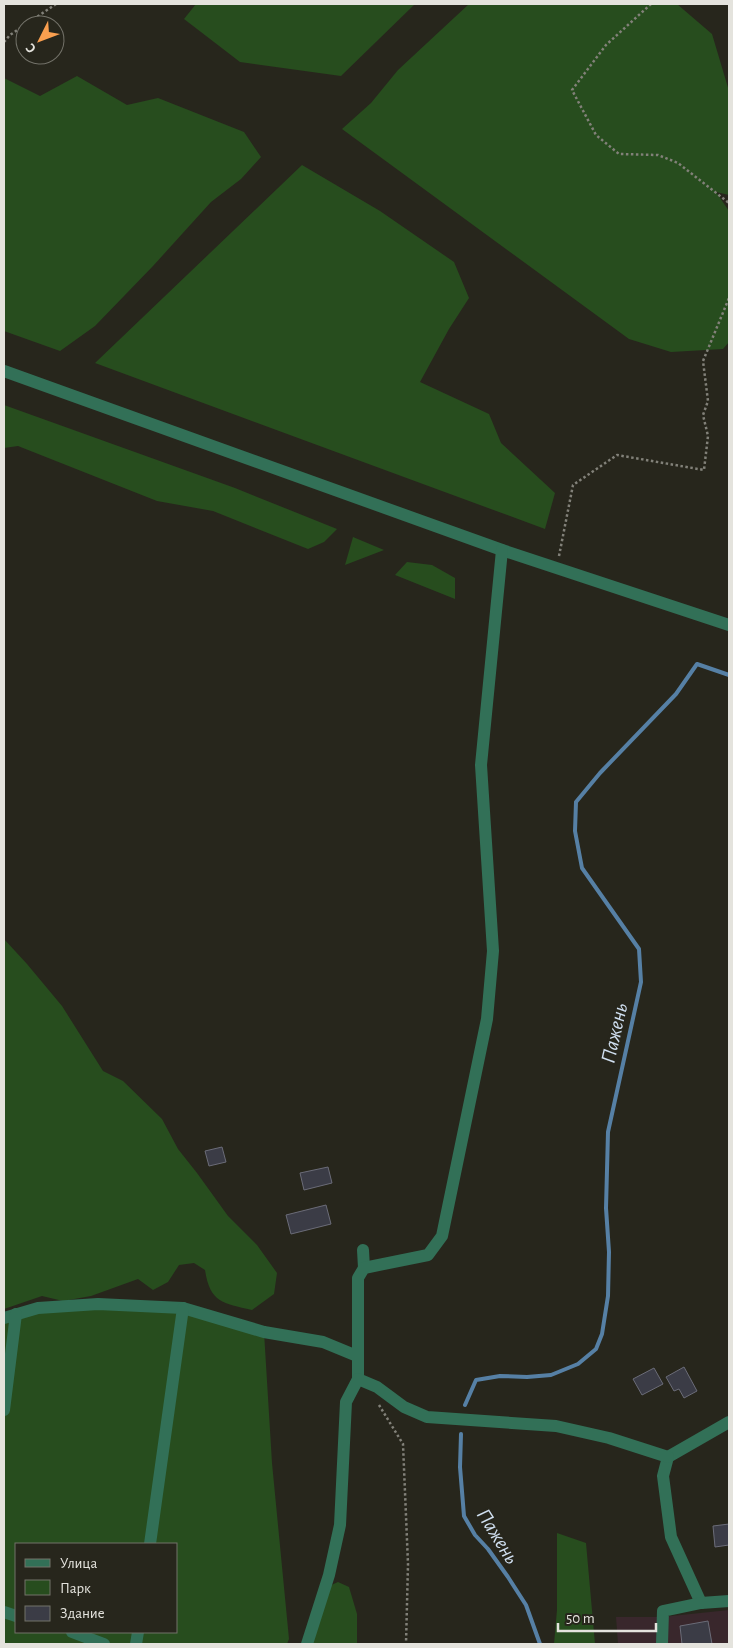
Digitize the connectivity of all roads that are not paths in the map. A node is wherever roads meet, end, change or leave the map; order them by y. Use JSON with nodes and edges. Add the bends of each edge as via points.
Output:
{"nodes":[{"id":1,"x":4,"y":371,"type":"edge"},
{"id":2,"x":502,"y":550,"type":"junction"},
{"id":3,"x":729,"y":625,"type":"edge"},
{"id":4,"x":363,"y":1250,"type":"dead end"},
{"id":5,"x":364,"y":1268,"type":"junction"},
{"id":6,"x":183,"y":1308,"type":"junction"},
{"id":7,"x":10,"y":1316,"type":"edge"},
{"id":8,"x":357,"y":1356,"type":"junction"},
{"id":9,"x":358,"y":1378,"type":"junction"},
{"id":10,"x":4,"y":1410,"type":"edge"},
{"id":11,"x":729,"y":1422,"type":"edge"},
{"id":12,"x":668,"y":1457,"type":"junction"},
{"id":13,"x":150,"y":1543,"type":"edge"},
{"id":14,"x":701,"y":1603,"type":"junction"},
{"id":15,"x":728,"y":1605,"type":"edge"},
{"id":16,"x":75,"y":1633,"type":"edge"},
{"id":17,"x":104,"y":1644,"type":"edge"},
{"id":18,"x":307,"y":1644,"type":"edge"},
{"id":19,"x":662,"y":1644,"type":"edge"}],
"edges":[{"from":1,"to":2,"type":"street"},
{"from":2,"to":3,"type":"street"},
{"from":2,"to":5,"type":"street","via":[[480,765],[493,951],[487,1020],[442,1236],[428,1255]]},
{"from":4,"to":5,"type":"street"},
{"from":5,"to":8,"type":"street","via":[[358,1278]]},
{"from":6,"to":7,"type":"street","via":[[98,1304],[38,1308]]},
{"from":6,"to":8,"type":"street","via":[[264,1332],[323,1342]]},
{"from":6,"to":13,"type":"street"},
{"from":7,"to":10,"type":"street"},
{"from":8,"to":9,"type":"street"},
{"from":9,"to":12,"type":"street","via":[[377,1387],[404,1407],[427,1417],[556,1426],[609,1438]]},
{"from":9,"to":18,"type":"street","via":[[346,1402],[340,1525]]},
{"from":11,"to":12,"type":"street"},
{"from":12,"to":14,"type":"street","via":[[663,1476],[670,1537]]},
{"from":14,"to":15,"type":"street"},
{"from":14,"to":19,"type":"street","via":[[663,1611]]},
{"from":16,"to":17,"type":"street"}]}
